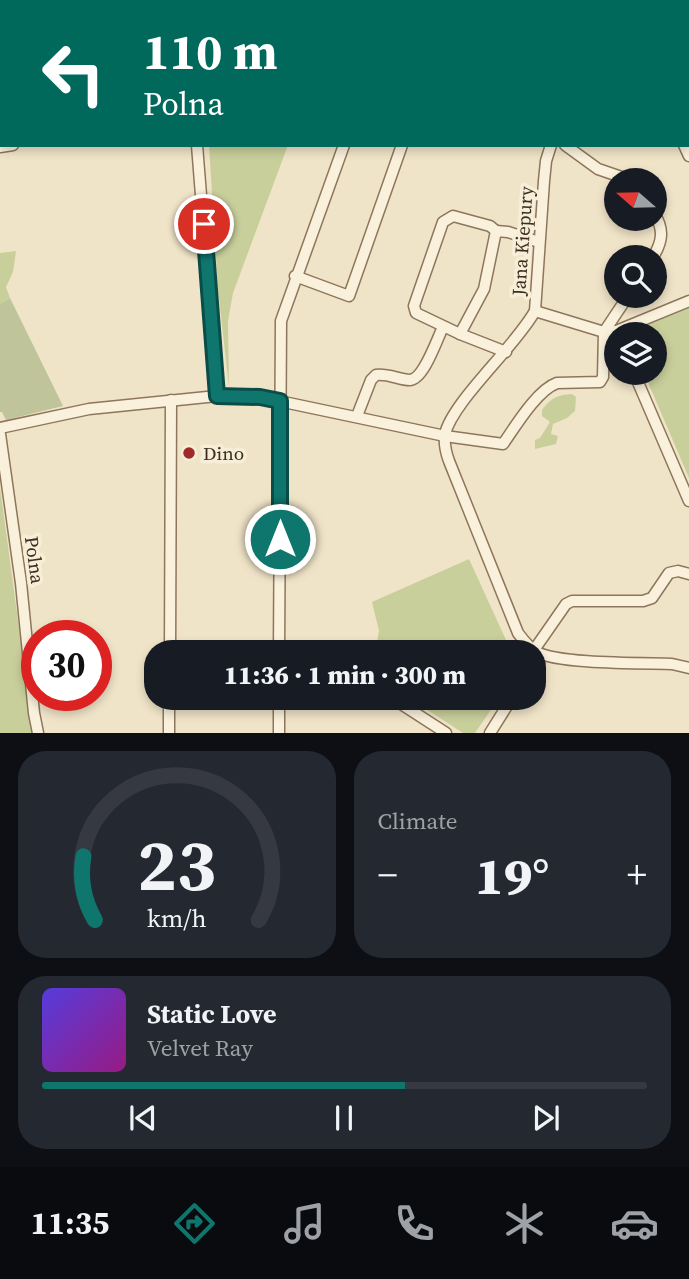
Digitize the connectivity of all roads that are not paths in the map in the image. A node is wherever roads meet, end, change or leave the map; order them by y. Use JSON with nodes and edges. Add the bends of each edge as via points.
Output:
{"nodes":[{"id":1,"x":197,"y":147,"type":"edge"},
{"id":2,"x":343,"y":147,"type":"edge"},
{"id":3,"x":401,"y":147,"type":"edge"},
{"id":4,"x":550,"y":147,"type":"edge"},
{"id":5,"x":568,"y":147,"type":"edge"},
{"id":6,"x":604,"y":171,"type":"edge"},
{"id":7,"x":496,"y":232,"type":"junction"},
{"id":8,"x":539,"y":242,"type":"junction"},
{"id":9,"x":295,"y":276,"type":"junction"},
{"id":10,"x":689,"y":301,"type":"edge"},
{"id":11,"x":535,"y":311,"type":"junction"},
{"id":12,"x":640,"y":322,"type":"edge"},
{"id":13,"x":443,"y":327,"type":"junction"},
{"id":14,"x":604,"y":332,"type":"joint"},
{"id":15,"x":460,"y":334,"type":"junction"},
{"id":16,"x":506,"y":352,"type":"junction"},
{"id":17,"x":639,"y":385,"type":"edge"},
{"id":18,"x":217,"y":396,"type":"junction"},
{"id":19,"x":172,"y":400,"type":"junction"},
{"id":20,"x":280,"y":401,"type":"junction"},
{"id":21,"x":357,"y":416,"type":"junction"},
{"id":22,"x":0,"y":428,"type":"edge"},
{"id":23,"x":0,"y":434,"type":"edge"},
{"id":24,"x":445,"y":436,"type":"junction"},
{"id":25,"x":689,"y":502,"type":"edge"},
{"id":26,"x":689,"y":575,"type":"edge"},
{"id":27,"x":170,"y":640,"type":"edge"},
{"id":28,"x":279,"y":640,"type":"edge"},
{"id":29,"x":525,"y":640,"type":"edge"},
{"id":30,"x":544,"y":640,"type":"edge"},
{"id":31,"x":546,"y":654,"type":"edge"},
{"id":32,"x":688,"y":664,"type":"edge"},
{"id":33,"x":169,"y":710,"type":"edge"},
{"id":34,"x":279,"y":710,"type":"edge"},
{"id":35,"x":411,"y":710,"type":"edge"},
{"id":36,"x":504,"y":710,"type":"edge"},
{"id":37,"x":38,"y":733,"type":"edge"},
{"id":38,"x":169,"y":733,"type":"edge"},
{"id":39,"x":279,"y":733,"type":"edge"},
{"id":40,"x":446,"y":733,"type":"edge"},
{"id":41,"x":490,"y":733,"type":"edge"}],
"edges":[{"from":1,"to":18,"type":"street"},
{"from":2,"to":9,"type":"street"},
{"from":3,"to":9,"type":"street","via":[[349,296]]},
{"from":4,"to":8,"type":"street","name":"Jana Kiepury"},
{"from":5,"to":6,"type":"street"},
{"from":7,"to":8,"type":"street"},
{"from":7,"to":13,"type":"street","name":"Jana Kiepury","via":[[490,226],[453,216],[443,222],[414,306],[416,313]]},
{"from":7,"to":15,"type":"street","via":[[484,289]]},
{"from":8,"to":11,"type":"street","name":"Jana Kiepury"},
{"from":9,"to":20,"type":"street","via":[[281,321]]},
{"from":10,"to":12,"type":"street"},
{"from":11,"to":14,"type":"street"},
{"from":11,"to":16,"type":"street","name":"Jana Kiepury"},
{"from":13,"to":15,"type":"street","name":"Jana Kiepury"},
{"from":13,"to":21,"type":"street","via":[[421,375],[410,380],[376,375]]},
{"from":14,"to":24,"type":"street","via":[[600,382],[550,385],[503,444]]},
{"from":15,"to":16,"type":"street","name":"Jana Kiepury"},
{"from":16,"to":24,"type":"street","name":"Jana Kiepury","via":[[456,411]]},
{"from":17,"to":25,"type":"street"},
{"from":18,"to":19,"type":"street"},
{"from":18,"to":20,"type":"street"},
{"from":19,"to":22,"type":"street","via":[[89,409]]},
{"from":19,"to":27,"type":"street"},
{"from":20,"to":21,"type":"street"},
{"from":20,"to":28,"type":"street"},
{"from":21,"to":24,"type":"street"},
{"from":23,"to":37,"type":"street","name":"Polna"},
{"from":24,"to":29,"type":"street","via":[[449,461],[518,633]]},
{"from":26,"to":30,"type":"street","via":[[669,573],[652,598],[643,601],[572,601]]},
{"from":31,"to":32,"type":"street"},
{"from":33,"to":38,"type":"street"},
{"from":34,"to":39,"type":"street"},
{"from":35,"to":40,"type":"street"},
{"from":36,"to":41,"type":"street"}]}
